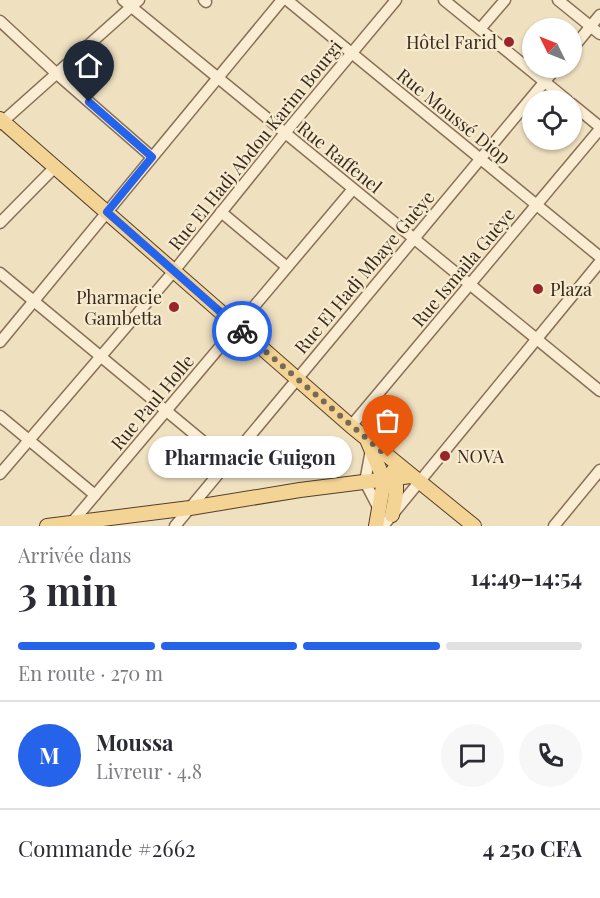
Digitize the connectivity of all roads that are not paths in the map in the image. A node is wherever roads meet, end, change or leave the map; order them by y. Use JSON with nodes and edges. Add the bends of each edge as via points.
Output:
{"nodes":[{"id":1,"x":284,"y":0,"type":"edge"},
{"id":2,"x":396,"y":0,"type":"edge"},
{"id":3,"x":444,"y":0,"type":"edge"},
{"id":4,"x":505,"y":0,"type":"edge"},
{"id":5,"x":558,"y":0,"type":"edge"},
{"id":6,"x":131,"y":2,"type":"edge"},
{"id":7,"x":600,"y":15,"type":"edge"},
{"id":8,"x":0,"y":21,"type":"edge"},
{"id":9,"x":590,"y":26,"type":"junction"},
{"id":10,"x":480,"y":29,"type":"junction"},
{"id":11,"x":600,"y":34,"type":"edge"},
{"id":12,"x":582,"y":36,"type":"edge"},
{"id":13,"x":351,"y":53,"type":"junction"},
{"id":14,"x":57,"y":74,"type":"junction"},
{"id":15,"x":218,"y":78,"type":"junction"},
{"id":16,"x":547,"y":78,"type":"edge"},
{"id":17,"x":544,"y":82,"type":"junction"},
{"id":18,"x":554,"y":90,"type":"edge"},
{"id":19,"x":582,"y":113,"type":"edge"},
{"id":20,"x":1,"y":122,"type":"edge"},
{"id":21,"x":600,"y":128,"type":"edge"},
{"id":22,"x":285,"y":133,"type":"junction"},
{"id":23,"x":152,"y":157,"type":"junction"},
{"id":24,"x":480,"y":159,"type":"junction"},
{"id":25,"x":55,"y":167,"type":"junction"},
{"id":26,"x":353,"y":189,"type":"junction"},
{"id":27,"x":536,"y":205,"type":"junction"},
{"id":28,"x":107,"y":212,"type":"junction"},
{"id":29,"x":221,"y":212,"type":"junction"},
{"id":30,"x":0,"y":223,"type":"edge"},
{"id":31,"x":414,"y":239,"type":"junction"},
{"id":32,"x":600,"y":257,"type":"edge"},
{"id":33,"x":600,"y":262,"type":"edge"},
{"id":34,"x":287,"y":267,"type":"junction"},
{"id":35,"x":174,"y":272,"type":"junction"},
{"id":36,"x":0,"y":273,"type":"edge"},
{"id":37,"x":470,"y":284,"type":"junction"},
{"id":38,"x":34,"y":301,"type":"junction"},
{"id":39,"x":237,"y":326,"type":"junction"},
{"id":40,"x":537,"y":338,"type":"junction"},
{"id":41,"x":0,"y":342,"type":"edge"},
{"id":42,"x":102,"y":357,"type":"junction"},
{"id":43,"x":297,"y":379,"type":"junction"},
{"id":44,"x":600,"y":391,"type":"edge"},
{"id":45,"x":166,"y":411,"type":"junction"},
{"id":46,"x":0,"y":416,"type":"edge"},
{"id":47,"x":351,"y":426,"type":"junction"},
{"id":48,"x":29,"y":440,"type":"junction"},
{"id":49,"x":369,"y":444,"type":"junction"},
{"id":50,"x":388,"y":457,"type":"junction"},
{"id":51,"x":228,"y":462,"type":"junction"},
{"id":52,"x":600,"y":470,"type":"edge"},
{"id":53,"x":0,"y":474,"type":"edge"},
{"id":54,"x":390,"y":479,"type":"junction"},
{"id":55,"x":415,"y":479,"type":"junction"},
{"id":56,"x":364,"y":482,"type":"junction"},
{"id":57,"x":95,"y":495,"type":"junction"},
{"id":58,"x":190,"y":507,"type":"junction"},
{"id":59,"x":379,"y":509,"type":"junction"},
{"id":60,"x":387,"y":521,"type":"edge"},
{"id":61,"x":71,"y":524,"type":"edge"},
{"id":62,"x":47,"y":526,"type":"edge"},
{"id":63,"x":175,"y":526,"type":"edge"},
{"id":64,"x":376,"y":526,"type":"edge"},
{"id":65,"x":474,"y":526,"type":"edge"},
{"id":66,"x":554,"y":526,"type":"edge"}],
"edges":[{"from":1,"to":13,"type":"street","name":"Rue Moussé Diop"},
{"from":1,"to":15,"type":"street"},
{"from":2,"to":13,"type":"street","name":"Rue El Hadj Abdou Karim Bourgi"},
{"from":3,"to":10,"type":"street"},
{"from":4,"to":10,"type":"street"},
{"from":5,"to":9,"type":"street"},
{"from":6,"to":14,"type":"street"},
{"from":6,"to":15,"type":"street","name":"Rue Raffenel"},
{"from":7,"to":9,"type":"street"},
{"from":8,"to":14,"type":"street"},
{"from":9,"to":11,"type":"street"},
{"from":9,"to":12,"type":"street"},
{"from":10,"to":17,"type":"street"},
{"from":13,"to":22,"type":"street","name":"Rue El Hadj Abdou Karim Bourgi"},
{"from":13,"to":24,"type":"street","name":"Rue Moussé Diop"},
{"from":14,"to":20,"type":"street"},
{"from":14,"to":23,"type":"street"},
{"from":15,"to":22,"type":"street","name":"Rue Raffenel"},
{"from":15,"to":23,"type":"street"},
{"from":16,"to":17,"type":"street","name":"Rue El Hadj Mbaye Guèye"},
{"from":17,"to":18,"type":"street"},
{"from":17,"to":24,"type":"street","name":"Rue El Hadj Mbaye Guèye"},
{"from":19,"to":21,"type":"street"},
{"from":20,"to":25,"type":"main road"},
{"from":21,"to":27,"type":"street","name":"Rue Ismaila Guèye"},
{"from":22,"to":26,"type":"street","name":"Rue Raffenel"},
{"from":22,"to":29,"type":"street","name":"Rue El Hadj Abdou Karim Bourgi"},
{"from":23,"to":28,"type":"street"},
{"from":24,"to":27,"type":"street","name":"Rue Moussé Diop"},
{"from":24,"to":31,"type":"street","name":"Rue El Hadj Mbaye Guèye"},
{"from":25,"to":28,"type":"main road"},
{"from":25,"to":30,"type":"street"},
{"from":26,"to":31,"type":"street","name":"Rue Raffenel"},
{"from":26,"to":34,"type":"street","name":"Rue Paul Holle"},
{"from":27,"to":32,"type":"street","name":"Rue Moussé Diop"},
{"from":27,"to":37,"type":"street","name":"Rue Ismaila Guèye"},
{"from":28,"to":35,"type":"main road"},
{"from":28,"to":38,"type":"street"},
{"from":29,"to":34,"type":"street"},
{"from":29,"to":35,"type":"street","name":"Rue El Hadj Abdou Karim Bourgi"},
{"from":31,"to":37,"type":"street","name":"Rue Raffenel"},
{"from":31,"to":43,"type":"street","name":"Rue El Hadj Mbaye Guèye"},
{"from":33,"to":40,"type":"street"},
{"from":34,"to":39,"type":"street","name":"Rue Paul Holle"},
{"from":35,"to":39,"type":"main road"},
{"from":35,"to":42,"type":"street","name":"Rue El Hadj Abdou Karim Bourgi"},
{"from":36,"to":38,"type":"street"},
{"from":37,"to":40,"type":"street","name":"Rue Raffenel"},
{"from":37,"to":47,"type":"street","name":"Rue Ismaila Guèye"},
{"from":38,"to":41,"type":"street"},
{"from":38,"to":42,"type":"street"},
{"from":39,"to":43,"type":"main road"},
{"from":39,"to":45,"type":"street","name":"Rue Paul Holle"},
{"from":40,"to":44,"type":"street","name":"Rue Raffenel"},
{"from":40,"to":55,"type":"street"},
{"from":42,"to":45,"type":"street"},
{"from":42,"to":48,"type":"street","name":"Rue El Hadj Abdou Karim Bourgi"},
{"from":43,"to":47,"type":"main road"},
{"from":43,"to":51,"type":"street","name":"Rue El Hadj Mbaye Guèye"},
{"from":45,"to":51,"type":"street"},
{"from":45,"to":57,"type":"street","name":"Rue Paul Holle"},
{"from":46,"to":48,"type":"street"},
{"from":47,"to":49,"type":"main road"},
{"from":48,"to":53,"type":"street","name":"Rue El Hadj Abdou Karim Bourgi"},
{"from":48,"to":57,"type":"street"},
{"from":49,"to":50,"type":"main road"},
{"from":49,"to":54,"type":"main road"},
{"from":49,"to":56,"type":"street"},
{"from":50,"to":54,"type":"main road"},
{"from":50,"to":55,"type":"main road"},
{"from":51,"to":58,"type":"street","name":"Rue El Hadj Mbaye Guèye"},
{"from":52,"to":66,"type":"street"},
{"from":54,"to":55,"type":"main road"},
{"from":54,"to":56,"type":"main road"},
{"from":54,"to":59,"type":"main road"},
{"from":54,"to":60,"type":"main road","via":[[397,493]]},
{"from":55,"to":60,"type":"street"},
{"from":55,"to":65,"type":"main road"},
{"from":56,"to":58,"type":"main road"},
{"from":56,"to":59,"type":"street"},
{"from":57,"to":61,"type":"street","name":"Rue Paul Holle"},
{"from":58,"to":61,"type":"main road"},
{"from":58,"to":63,"type":"street","name":"Rue El Hadj Mbaye Guèye"},
{"from":59,"to":64,"type":"main road"},
{"from":61,"to":62,"type":"main road"}]}
